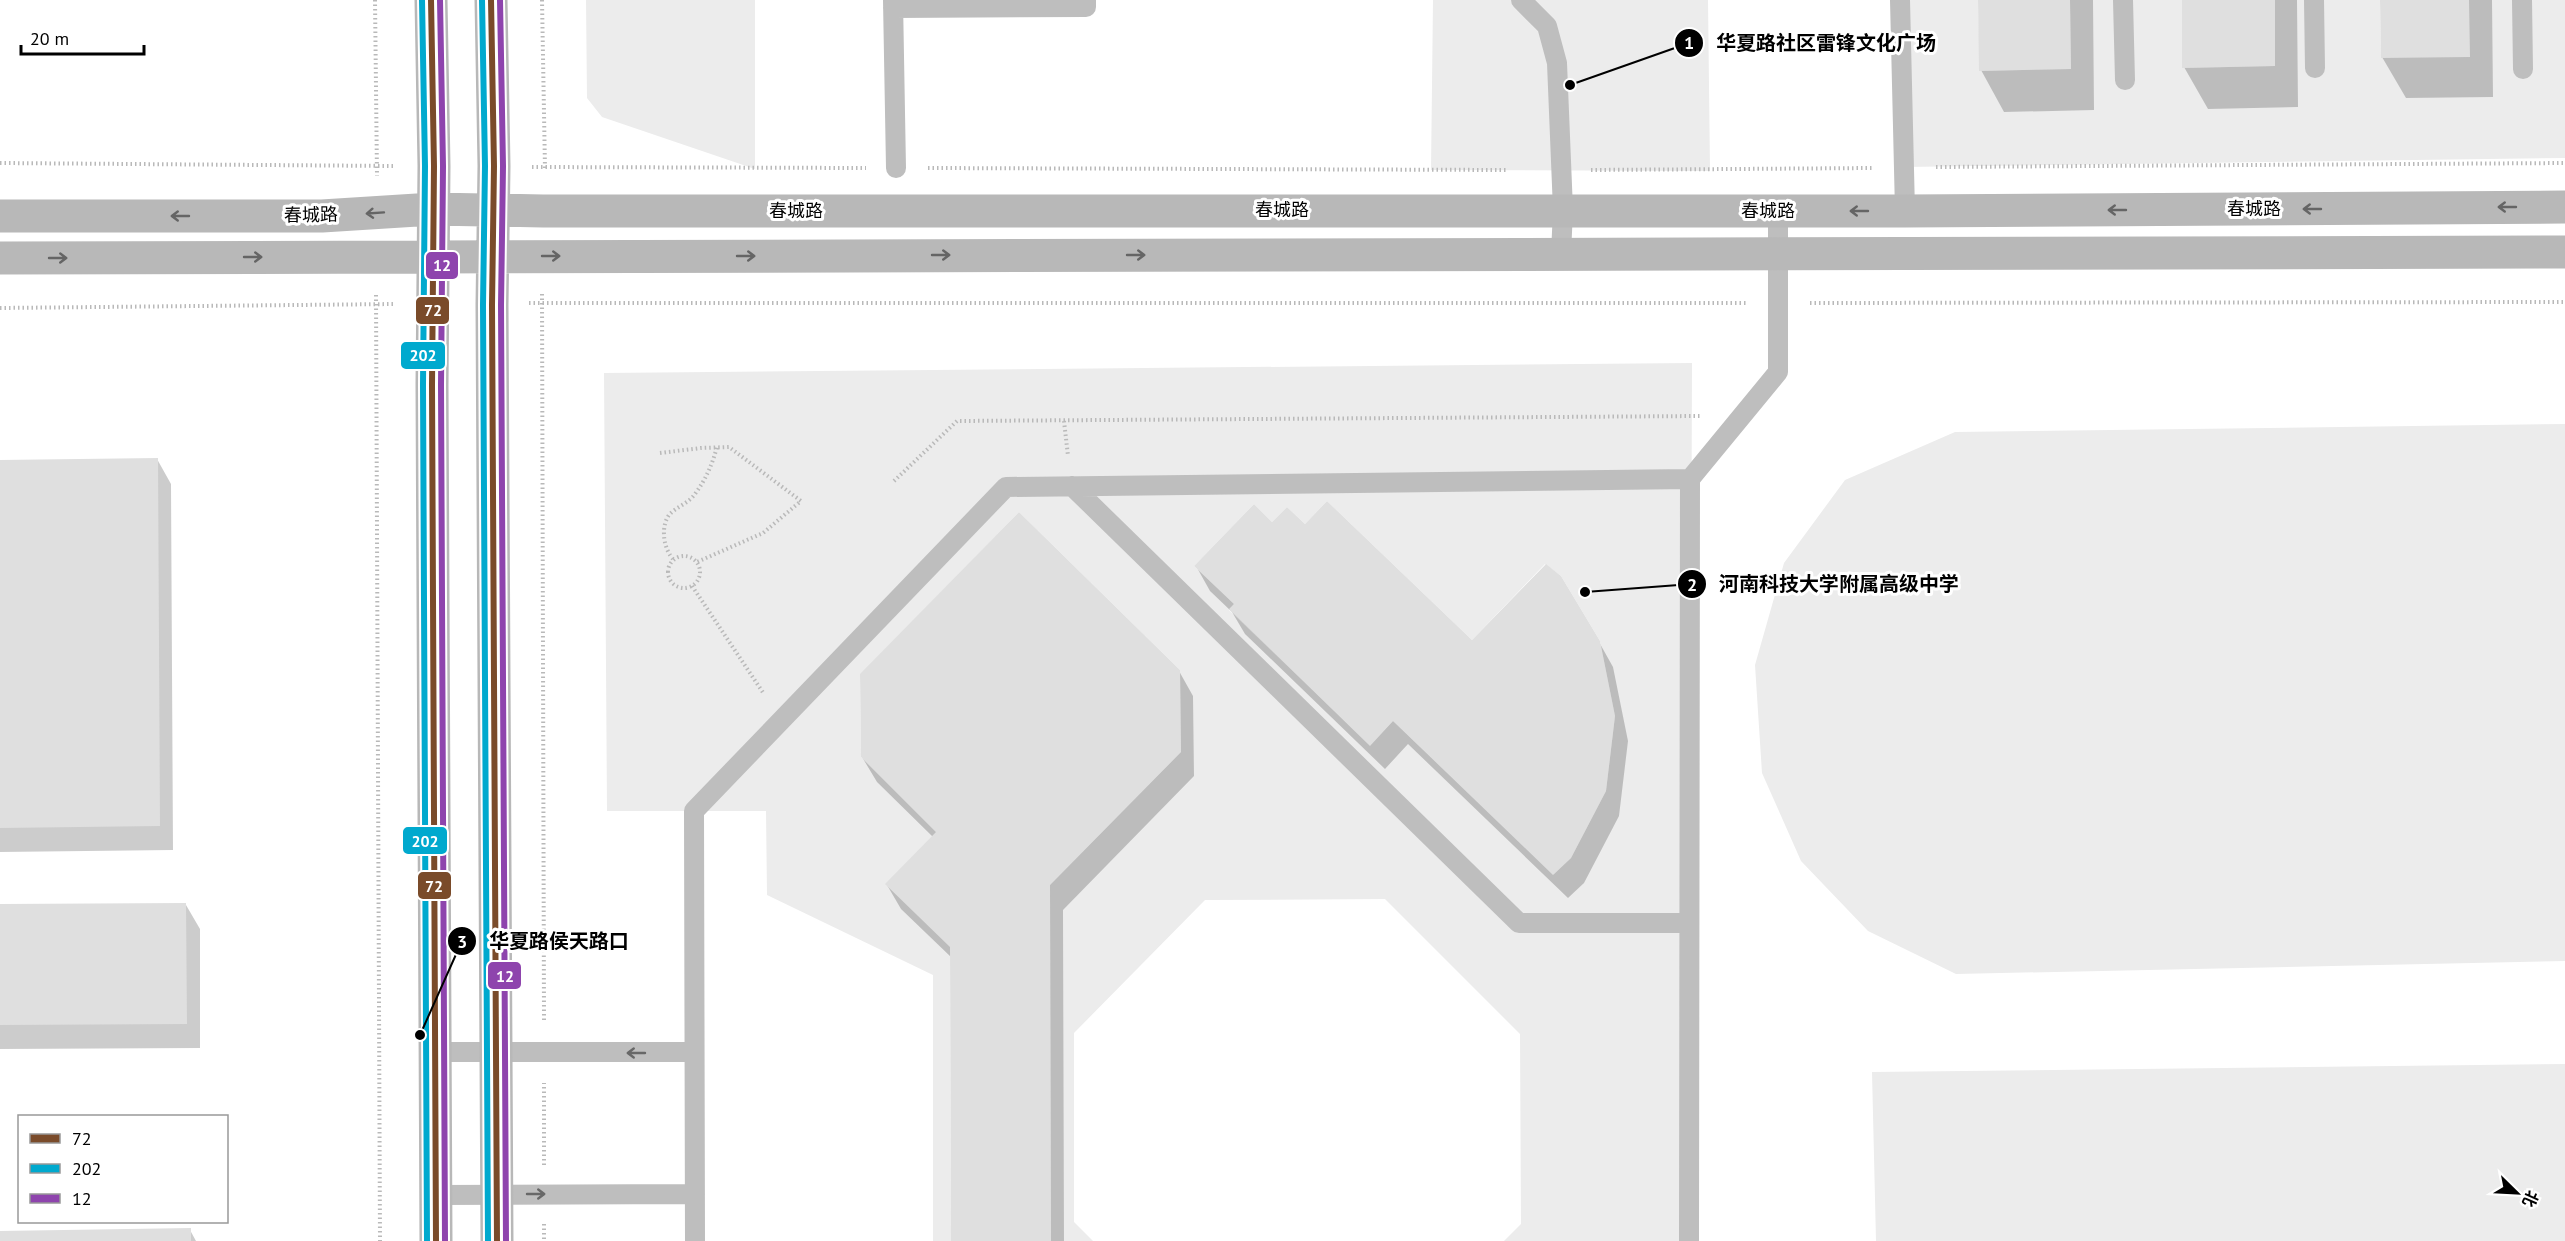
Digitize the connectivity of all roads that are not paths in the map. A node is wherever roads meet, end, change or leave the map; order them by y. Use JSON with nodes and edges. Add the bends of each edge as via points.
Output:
{"nodes":[{"id":1,"x":431,"y":0,"type":"edge"},
{"id":2,"x":491,"y":0,"type":"edge"},
{"id":3,"x":1086,"y":0,"type":"edge"},
{"id":4,"x":1521,"y":0,"type":"edge"},
{"id":5,"x":1900,"y":0,"type":"edge"},
{"id":6,"x":2123,"y":0,"type":"edge"},
{"id":7,"x":2314,"y":0,"type":"edge"},
{"id":8,"x":2522,"y":0,"type":"edge"},
{"id":9,"x":893,"y":4,"type":"edge"},
{"id":10,"x":2315,"y":68,"type":"dead end"},
{"id":11,"x":2523,"y":69,"type":"dead end"},
{"id":12,"x":2125,"y":80,"type":"dead end"},
{"id":13,"x":896,"y":168,"type":"road end"},
{"id":14,"x":2565,"y":207,"type":"edge"},
{"id":15,"x":433,"y":209,"type":"junction"},
{"id":16,"x":493,"y":209,"type":"junction"},
{"id":17,"x":1563,"y":210,"type":"junction"},
{"id":18,"x":1778,"y":211,"type":"junction"},
{"id":19,"x":1905,"y":211,"type":"junction"},
{"id":20,"x":0,"y":216,"type":"edge"},
{"id":21,"x":2565,"y":252,"type":"edge"},
{"id":22,"x":1561,"y":254,"type":"junction"},
{"id":23,"x":1777,"y":254,"type":"junction"},
{"id":24,"x":432,"y":256,"type":"junction"},
{"id":25,"x":492,"y":256,"type":"junction"},
{"id":26,"x":0,"y":258,"type":"edge"},
{"id":27,"x":1690,"y":479,"type":"junction"},
{"id":28,"x":1071,"y":486,"type":"junction"},
{"id":29,"x":1689,"y":923,"type":"junction"},
{"id":30,"x":435,"y":1052,"type":"junction"},
{"id":31,"x":496,"y":1052,"type":"junction"},
{"id":32,"x":694,"y":1052,"type":"junction"},
{"id":33,"x":695,"y":1194,"type":"junction"},
{"id":34,"x":436,"y":1195,"type":"junction"},
{"id":35,"x":496,"y":1195,"type":"junction"},
{"id":36,"x":436,"y":1241,"type":"edge"},
{"id":37,"x":496,"y":1241,"type":"edge"},
{"id":38,"x":695,"y":1241,"type":"edge"},
{"id":39,"x":1689,"y":1241,"type":"edge"}],
"edges":[{"from":1,"to":15,"type":"street"},
{"from":2,"to":16,"type":"street"},
{"from":3,"to":9,"type":"lane","via":[[1086,6]]},
{"from":4,"to":17,"type":"lane","via":[[1547,26],[1557,63]]},
{"from":5,"to":19,"type":"lane"},
{"from":6,"to":12,"type":"lane"},
{"from":7,"to":10,"type":"lane"},
{"from":8,"to":11,"type":"lane"},
{"from":9,"to":13,"type":"lane"},
{"from":14,"to":19,"type":"street","name":"春城路","one_way":true},
{"from":15,"to":16,"type":"street","name":"春城路"},
{"from":15,"to":20,"type":"street","name":"春城路","one_way":true,"via":[[322,216]]},
{"from":15,"to":24,"type":"street"},
{"from":16,"to":17,"type":"street","name":"春城路"},
{"from":16,"to":25,"type":"street"},
{"from":17,"to":18,"type":"street","name":"春城路"},
{"from":17,"to":22,"type":"lane"},
{"from":19,"to":18,"type":"street","name":"春城路","one_way":true},
{"from":18,"to":23,"type":"lane"},
{"from":21,"to":23,"type":"street"},
{"from":22,"to":23,"type":"street"},
{"from":25,"to":22,"type":"street","one_way":true},
{"from":23,"to":27,"type":"lane","via":[[1778,372]]},
{"from":24,"to":25,"type":"street"},
{"from":26,"to":24,"type":"street","one_way":true},
{"from":24,"to":30,"type":"street"},
{"from":25,"to":31,"type":"street"},
{"from":27,"to":28,"type":"lane"},
{"from":27,"to":29,"type":"lane"},
{"from":28,"to":29,"type":"lane","via":[[1519,922]]},
{"from":28,"to":32,"type":"lane","via":[[1006,487],[694,811]]},
{"from":29,"to":39,"type":"lane"},
{"from":30,"to":31,"type":"lane"},
{"from":30,"to":34,"type":"street"},
{"from":32,"to":31,"type":"lane","one_way":true},
{"from":31,"to":35,"type":"street"},
{"from":32,"to":33,"type":"lane"},
{"from":35,"to":33,"type":"lane","one_way":true},
{"from":33,"to":38,"type":"lane"},
{"from":34,"to":35,"type":"lane"},
{"from":34,"to":36,"type":"street"},
{"from":35,"to":37,"type":"street"}]}
